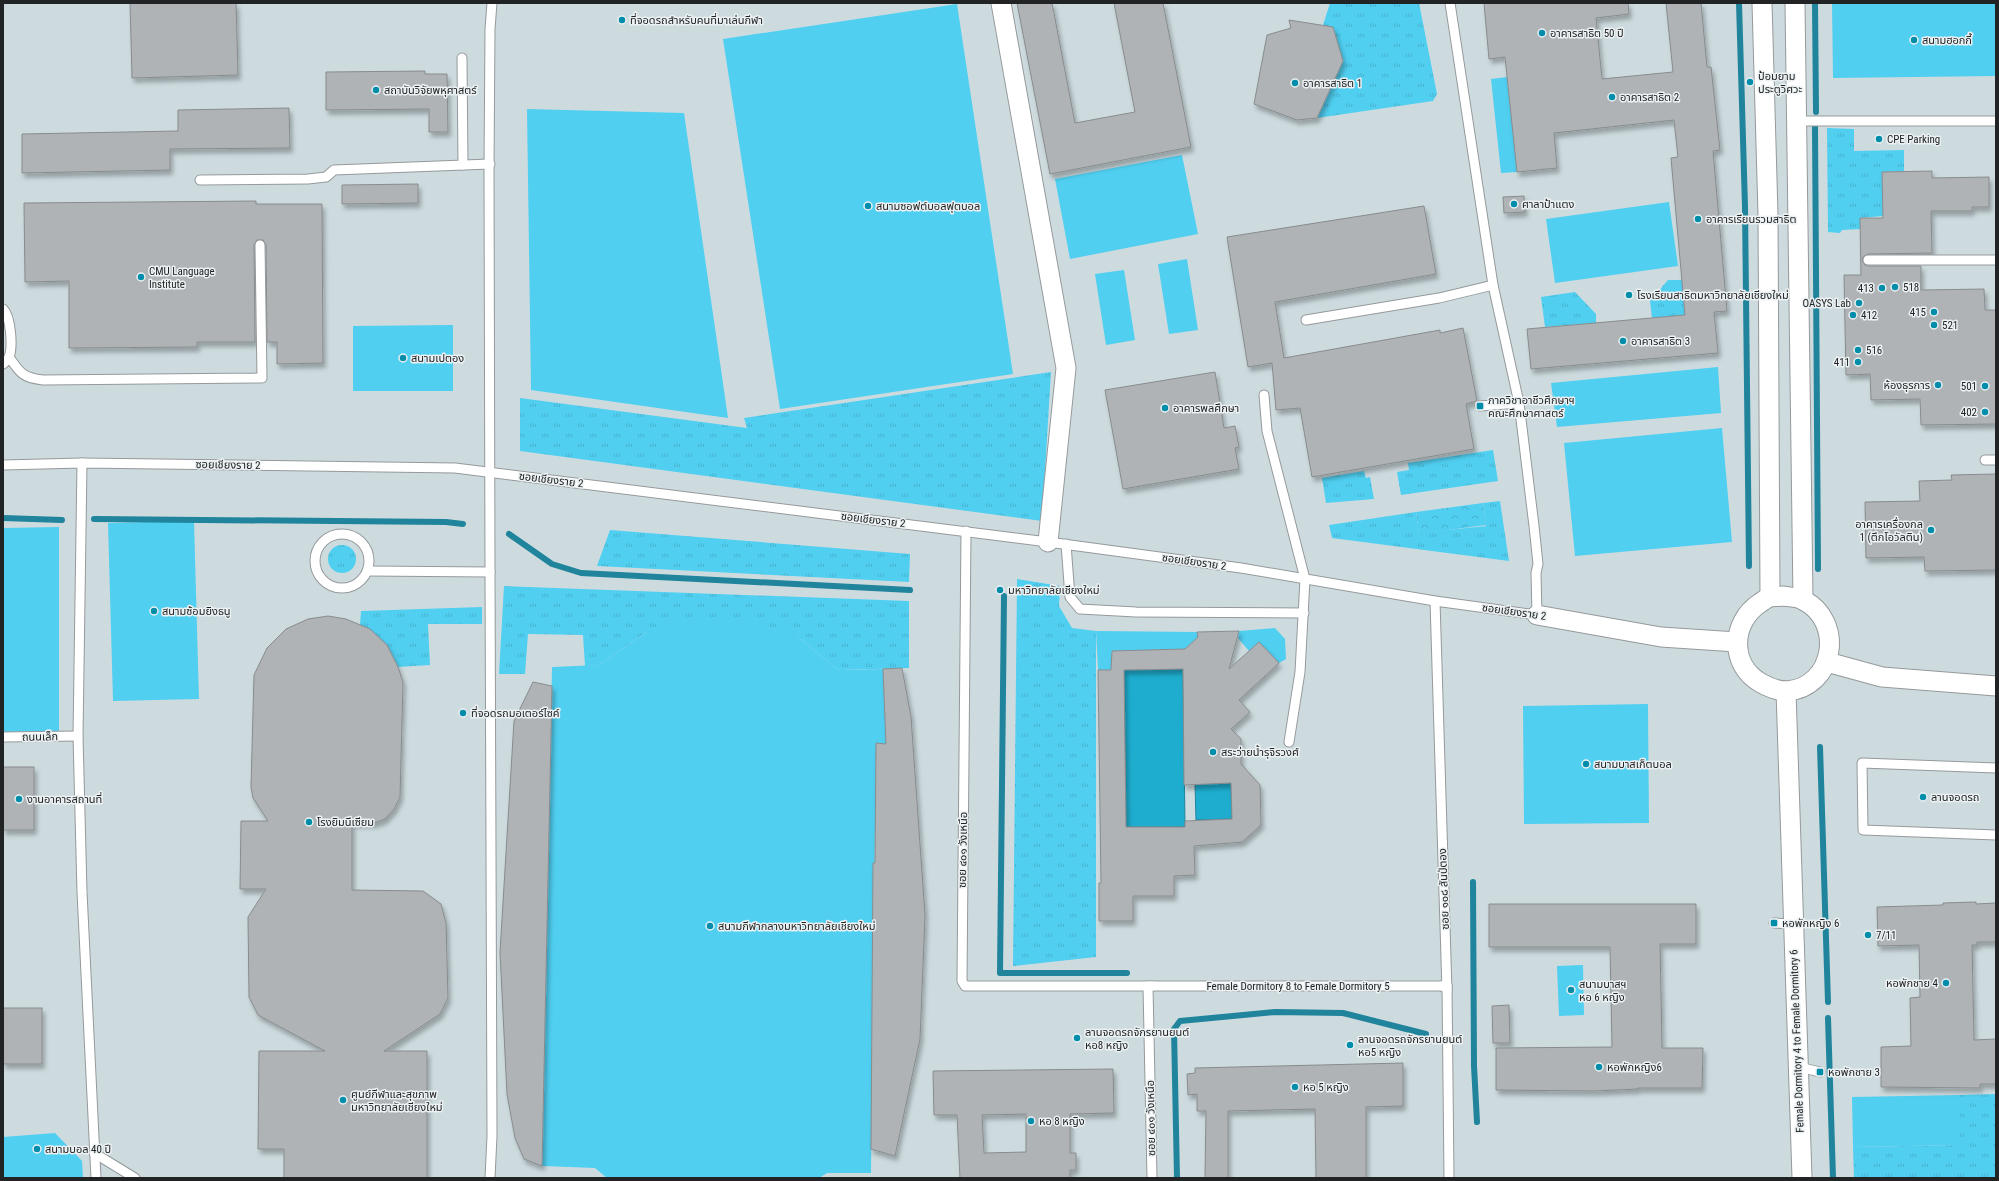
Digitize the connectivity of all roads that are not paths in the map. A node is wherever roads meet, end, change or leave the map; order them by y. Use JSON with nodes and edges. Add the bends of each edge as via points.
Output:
{"nodes":[{"id":1,"x":492,"y":3,"type":"edge"},
{"id":2,"x":1001,"y":3,"type":"edge"},
{"id":3,"x":1450,"y":3,"type":"edge"},
{"id":4,"x":1762,"y":3,"type":"edge"},
{"id":5,"x":1795,"y":3,"type":"edge"},
{"id":6,"x":462,"y":58,"type":"dead end"},
{"id":7,"x":1796,"y":121,"type":"junction"},
{"id":8,"x":1996,"y":121,"type":"edge"},
{"id":9,"x":490,"y":164,"type":"junction"},
{"id":10,"x":462,"y":165,"type":"junction"},
{"id":11,"x":200,"y":180,"type":"dead end"},
{"id":12,"x":260,"y":245,"type":"dead end"},
{"id":13,"x":1868,"y":260,"type":"dead end"},
{"id":14,"x":1996,"y":260,"type":"edge"},
{"id":15,"x":1493,"y":285,"type":"junction"},
{"id":16,"x":3,"y":309,"type":"edge"},
{"id":17,"x":1306,"y":320,"type":"dead end"},
{"id":18,"x":9,"y":357,"type":"junction"},
{"id":19,"x":3,"y":364,"type":"edge"},
{"id":20,"x":1264,"y":395,"type":"dead end"},
{"id":21,"x":1519,"y":403,"type":"junction"},
{"id":22,"x":1480,"y":406,"type":"dead end"},
{"id":23,"x":1985,"y":460,"type":"dead end"},
{"id":24,"x":1996,"y":460,"type":"edge"},
{"id":25,"x":82,"y":463,"type":"junction"},
{"id":26,"x":3,"y":465,"type":"edge"},
{"id":27,"x":490,"y":473,"type":"junction"},
{"id":28,"x":966,"y":531,"type":"junction"},
{"id":29,"x":1048,"y":542,"type":"junction"},
{"id":30,"x":1066,"y":544,"type":"junction"},
{"id":31,"x":368,"y":571,"type":"junction"},
{"id":32,"x":490,"y":572,"type":"junction"},
{"id":33,"x":1305,"y":579,"type":"junction"},
{"id":34,"x":1770,"y":597,"type":"junction"},
{"id":35,"x":1803,"y":600,"type":"junction"},
{"id":36,"x":1435,"y":601,"type":"junction"},
{"id":37,"x":1304,"y":613,"type":"junction"},
{"id":38,"x":1538,"y":615,"type":"junction"},
{"id":39,"x":1737,"y":642,"type":"junction"},
{"id":40,"x":1827,"y":662,"type":"junction"},
{"id":41,"x":1996,"y":686,"type":"edge"},
{"id":42,"x":1786,"y":691,"type":"junction"},
{"id":43,"x":78,"y":736,"type":"junction"},
{"id":44,"x":3,"y":738,"type":"edge"},
{"id":45,"x":1289,"y":742,"type":"dead end"},
{"id":46,"x":1996,"y":768,"type":"edge"},
{"id":47,"x":1996,"y":835,"type":"edge"},
{"id":48,"x":1774,"y":923,"type":"dead end"},
{"id":49,"x":1793,"y":924,"type":"junction"},
{"id":50,"x":1148,"y":986,"type":"junction"},
{"id":51,"x":1447,"y":986,"type":"junction"},
{"id":52,"x":1799,"y":1067,"type":"junction"},
{"id":53,"x":1820,"y":1072,"type":"dead end"},
{"id":54,"x":94,"y":1152,"type":"junction"},
{"id":55,"x":1801,"y":1176,"type":"edge"},
{"id":56,"x":96,"y":1178,"type":"edge"},
{"id":57,"x":135,"y":1178,"type":"edge"},
{"id":58,"x":490,"y":1178,"type":"edge"},
{"id":59,"x":1152,"y":1178,"type":"edge"},
{"id":60,"x":1449,"y":1178,"type":"edge"}],
"edges":[{"from":1,"to":9,"type":"lane"},
{"from":2,"to":29,"type":"street","via":[[1066,368]]},
{"from":3,"to":15,"type":"lane"},
{"from":4,"to":34,"type":"street","via":[[1768,215]]},
{"from":5,"to":7,"type":"street"},
{"from":6,"to":10,"type":"lane"},
{"from":7,"to":8,"type":"lane"},
{"from":7,"to":35,"type":"street"},
{"from":9,"to":10,"type":"lane"},
{"from":9,"to":27,"type":"lane"},
{"from":10,"to":11,"type":"lane","via":[[334,170],[326,177],[308,179]]},
{"from":12,"to":18,"type":"lane","via":[[262,378],[43,380],[25,376]]},
{"from":13,"to":14,"type":"lane"},
{"from":15,"to":17,"type":"lane","via":[[1438,298]]},
{"from":15,"to":21,"type":"lane"},
{"from":16,"to":18,"type":"lane","via":[[9,321]]},
{"from":18,"to":19,"type":"lane"},
{"from":20,"to":33,"type":"lane","via":[[1267,430]]},
{"from":21,"to":22,"type":"lane"},
{"from":21,"to":38,"type":"lane","via":[[1538,564]]},
{"from":23,"to":24,"type":"lane"},
{"from":25,"to":26,"type":"lane"},
{"from":25,"to":27,"type":"lane","name":"ซอยเชียงราย 2"},
{"from":25,"to":43,"type":"lane"},
{"from":27,"to":28,"type":"lane","name":"ซอยเชียงราย 2"},
{"from":27,"to":32,"type":"lane"},
{"from":28,"to":29,"type":"lane","name":"ซอยเชียงราย 2"},
{"from":28,"to":50,"type":"lane","name":"ซอย ๔๐๑ วังเหนึอ","via":[[962,981],[965,986]]},
{"from":29,"to":30,"type":"lane","name":"ซอยเชียงราย 2"},
{"from":30,"to":33,"type":"lane","name":"ซอยเชียงราย 2"},
{"from":30,"to":37,"type":"lane","via":[[1070,597],[1080,609]]},
{"from":31,"to":31,"type":"lane","via":[[359,583],[346,588],[332,587],[321,578],[315,566],[316,551],[324,540],[338,534],[352,536],[364,544],[369,557]]},
{"from":31,"to":32,"type":"lane"},
{"from":32,"to":58,"type":"lane"},
{"from":33,"to":36,"type":"lane","name":"ซอยเชียงราย 2"},
{"from":33,"to":37,"type":"lane"},
{"from":34,"to":35,"type":"street","via":[[1782,596]]},
{"from":34,"to":39,"type":"street","via":[[1751,609],[1741,624]]},
{"from":35,"to":40,"type":"street","via":[[1820,613],[1831,637]]},
{"from":36,"to":38,"type":"lane","name":"ซอยเชียงราย 2"},
{"from":36,"to":51,"type":"lane","name":"ซอย ๑๐๘ สันป่ตอง"},
{"from":37,"to":45,"type":"lane","via":[[1300,672]]},
{"from":38,"to":39,"type":"street","name":"ซอยเชียงราย 2","via":[[1661,637]]},
{"from":39,"to":42,"type":"street","via":[[1738,656],[1755,680],[1768,687]]},
{"from":40,"to":41,"type":"street","via":[[1882,677]]},
{"from":40,"to":42,"type":"street","via":[[1820,674],[1809,683]]},
{"from":42,"to":49,"type":"street"},
{"from":43,"to":44,"type":"lane","name":"ถนนเล็ก"},
{"from":43,"to":54,"type":"lane"},
{"from":46,"to":47,"type":"lane","via":[[1862,763],[1862,830]]},
{"from":48,"to":49,"type":"lane"},
{"from":49,"to":52,"type":"lane","name":"Female Dormitory 4 to Female Dormitory 6"},
{"from":50,"to":51,"type":"lane","name":"ซอย ๔๐๑ วังเหนึอ"},
{"from":50,"to":59,"type":"lane","name":"ซอย ๔๐๑ วังเหนึอ"},
{"from":51,"to":60,"type":"lane"},
{"from":52,"to":53,"type":"lane"},
{"from":52,"to":55,"type":"street"},
{"from":52,"to":55,"type":"lane","name":"Female Dormitory 4 to Female Dormitory 6"},
{"from":54,"to":56,"type":"lane"},
{"from":54,"to":57,"type":"lane"}]}
